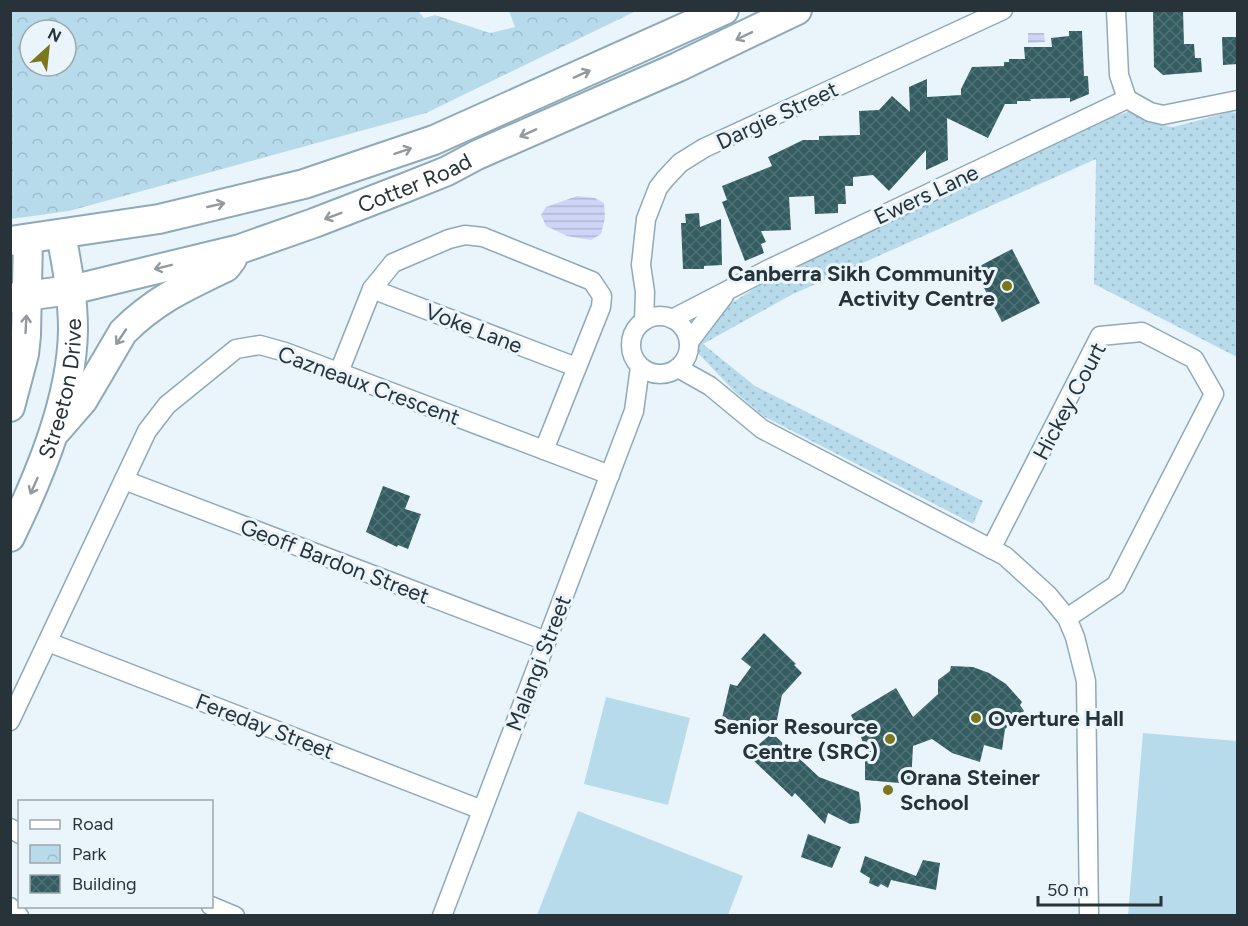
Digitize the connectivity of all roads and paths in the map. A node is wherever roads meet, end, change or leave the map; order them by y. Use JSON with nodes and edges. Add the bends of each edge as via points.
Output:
{"nodes":[{"id":1,"x":724,"y":10,"type":"edge"},
{"id":2,"x":797,"y":10,"type":"edge"},
{"id":3,"x":1003,"y":10,"type":"edge"},
{"id":4,"x":1116,"y":10,"type":"edge"},
{"id":5,"x":1127,"y":99,"type":"junction"},
{"id":6,"x":1238,"y":100,"type":"edge"},
{"id":7,"x":61,"y":234,"type":"junction"},
{"id":8,"x":19,"y":240,"type":"edge"},
{"id":9,"x":240,"y":249,"type":"junction"},
{"id":10,"x":372,"y":289,"type":"junction"},
{"id":11,"x":71,"y":290,"type":"junction"},
{"id":12,"x":645,"y":292,"type":"junction"},
{"id":13,"x":726,"y":292,"type":"junction"},
{"id":14,"x":19,"y":296,"type":"edge"},
{"id":15,"x":668,"y":318,"type":"junction"},
{"id":16,"x":644,"y":321,"type":"junction"},
{"id":17,"x":685,"y":355,"type":"junction"},
{"id":18,"x":576,"y":367,"type":"junction"},
{"id":19,"x":640,"y":367,"type":"junction"},
{"id":20,"x":339,"y":372,"type":"junction"},
{"id":21,"x":661,"y":374,"type":"junction"},
{"id":22,"x":10,"y":407,"type":"edge"},
{"id":23,"x":634,"y":411,"type":"junction"},
{"id":24,"x":54,"y":434,"type":"junction"},
{"id":25,"x":544,"y":450,"type":"junction"},
{"id":26,"x":610,"y":475,"type":"junction"},
{"id":27,"x":124,"y":480,"type":"junction"},
{"id":28,"x":10,"y":537,"type":"edge"},
{"id":29,"x":991,"y":549,"type":"junction"},
{"id":30,"x":1067,"y":618,"type":"junction"},
{"id":31,"x":546,"y":641,"type":"junction"},
{"id":32,"x":48,"y":642,"type":"junction"},
{"id":33,"x":10,"y":721,"type":"edge"},
{"id":34,"x":482,"y":810,"type":"junction"},
{"id":35,"x":213,"y":906,"type":"edge"},
{"id":36,"x":10,"y":907,"type":"edge"},
{"id":37,"x":19,"y":915,"type":"edge"},
{"id":38,"x":235,"y":915,"type":"edge"},
{"id":39,"x":442,"y":915,"type":"edge"},
{"id":40,"x":1089,"y":915,"type":"edge"}],
"edges":[{"from":7,"to":1,"type":"main road","name":"Cotter Road","one_way":true,"via":[[159,219],[304,184],[434,141]]},
{"from":2,"to":9,"type":"main road","name":"Cotter Road","one_way":true,"via":[[447,171]]},
{"from":3,"to":12,"type":"street","name":"Dargie Street","via":[[704,148],[680,163],[658,188],[645,219],[641,265]]},
{"from":4,"to":5,"type":"street","via":[[1119,75]]},
{"from":5,"to":6,"type":"street","via":[[1162,116]]},
{"from":5,"to":13,"type":"street","name":"Ewers Lane"},
{"from":7,"to":8,"type":"main road","name":"Cotter Road"},
{"from":7,"to":11,"type":"main road","name":"Streeton Drive"},
{"from":8,"to":14,"type":"main road","name":"Streeton Drive"},
{"from":9,"to":11,"type":"main road","name":"Cotter Road","one_way":true},
{"from":9,"to":24,"type":"main road","one_way":true,"via":[[226,267],[152,305],[132,323],[83,400]]},
{"from":10,"to":18,"type":"street","name":"Voke Lane"},
{"from":10,"to":18,"type":"street","via":[[393,263],[449,239],[465,235],[483,237],[592,281],[598,289],[601,307]]},
{"from":10,"to":20,"type":"street"},
{"from":11,"to":14,"type":"main road","name":"Cotter Road"},
{"from":11,"to":24,"type":"main road","name":"Streeton Drive","via":[[72,342]]},
{"from":12,"to":15,"type":"street"},
{"from":12,"to":16,"type":"street","name":"Dargie Street"},
{"from":13,"to":15,"type":"street","name":"Ewers Lane"},
{"from":13,"to":17,"type":"street","name":"Ewers Lane"},
{"from":22,"to":14,"type":"main road","name":"Streeton Drive","one_way":true,"via":[[24,354]]},
{"from":15,"to":16,"type":"street","via":[[657,316]]},
{"from":15,"to":17,"type":"street","via":[[686,333]]},
{"from":16,"to":19,"type":"street","via":[[631,343],[634,360]]},
{"from":17,"to":21,"type":"street","via":[[670,372]]},
{"from":17,"to":29,"type":"street","via":[[710,386],[762,429]]},
{"from":18,"to":25,"type":"street"},
{"from":19,"to":21,"type":"street"},
{"from":19,"to":23,"type":"street","name":"Malangi Street"},
{"from":20,"to":25,"type":"street","name":"Cazneaux Crescent"},
{"from":20,"to":27,"type":"street","name":"Cazneaux Crescent","via":[[260,345],[236,349],[167,405],[147,431]]},
{"from":21,"to":23,"type":"street","name":"Malangi Street"},
{"from":23,"to":26,"type":"street","name":"Malangi Street"},
{"from":24,"to":28,"type":"main road","name":"Streeton Drive","one_way":true},
{"from":25,"to":26,"type":"street","name":"Cazneaux Crescent"},
{"from":26,"to":31,"type":"street","name":"Malangi Street"},
{"from":27,"to":31,"type":"street","name":"Geoff Bardon Street"},
{"from":27,"to":32,"type":"street","name":"Cazneaux Crescent"},
{"from":29,"to":30,"type":"street","via":[[1026,573]]},
{"from":29,"to":30,"type":"street","name":"Hickey Court","via":[[1100,336],[1142,332],[1194,359],[1214,394],[1116,585]]},
{"from":30,"to":40,"type":"street","via":[[1086,681]]},
{"from":31,"to":34,"type":"street","name":"Malangi Street"},
{"from":32,"to":33,"type":"street","name":"Cazneaux Crescent"},
{"from":32,"to":34,"type":"street","name":"Fereday Street"},
{"from":34,"to":39,"type":"street","name":"Malangi Street"},
{"from":35,"to":38,"type":"street"},
{"from":36,"to":37,"type":"street"}]}
